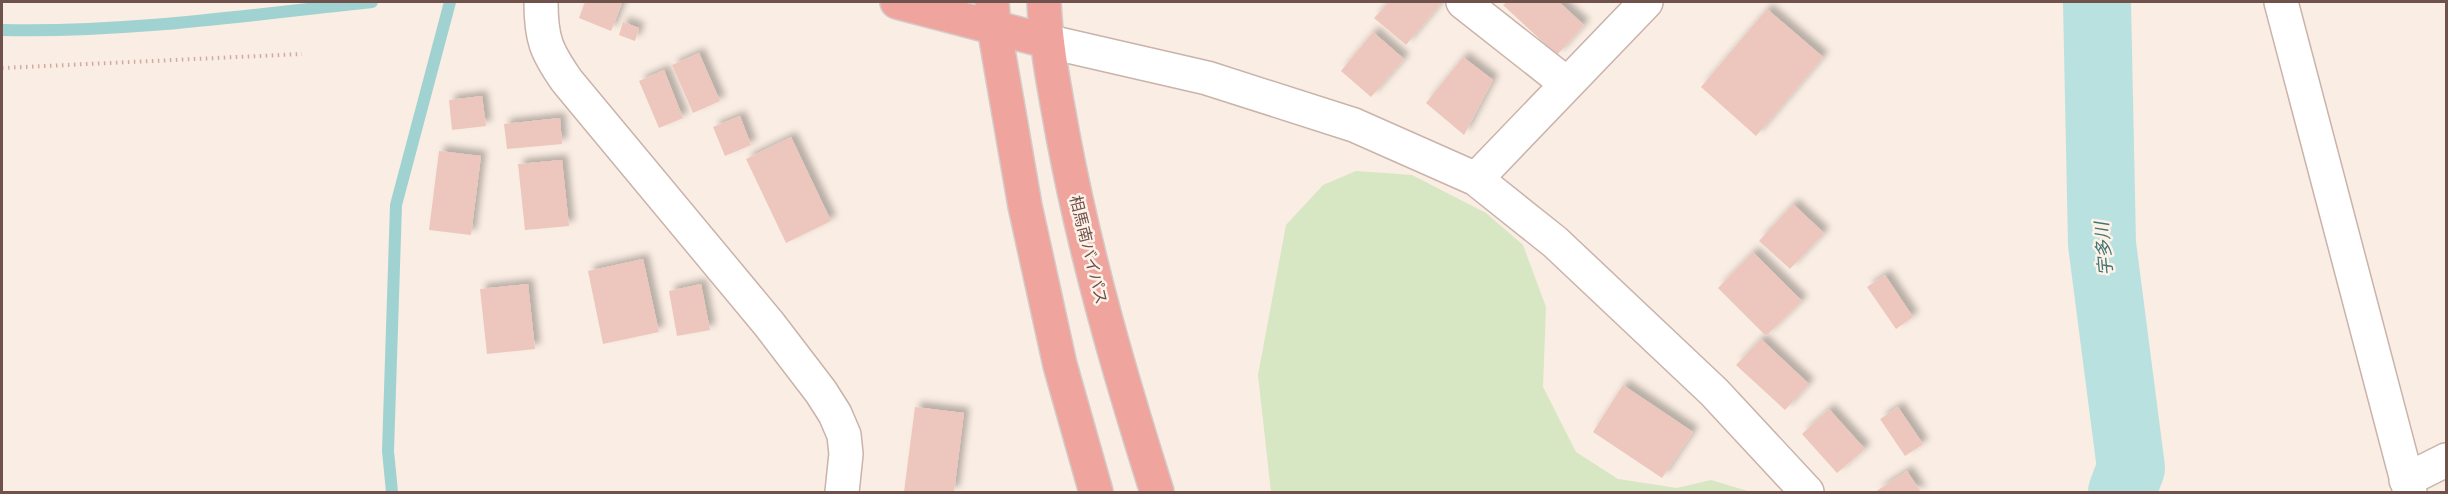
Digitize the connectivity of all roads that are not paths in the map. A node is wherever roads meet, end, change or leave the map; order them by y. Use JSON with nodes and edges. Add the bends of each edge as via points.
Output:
{"nodes":[{"id":1,"x":541,"y":2,"type":"edge"},
{"id":2,"x":897,"y":2,"type":"edge"},
{"id":3,"x":1044,"y":2,"type":"edge"},
{"id":4,"x":1463,"y":2,"type":"edge"},
{"id":5,"x":1646,"y":2,"type":"edge"},
{"id":6,"x":2281,"y":2,"type":"edge"},
{"id":7,"x":993,"y":14,"type":"edge"},
{"id":8,"x":1046,"y":41,"type":"junction"},
{"id":9,"x":1566,"y":84,"type":"junction"},
{"id":10,"x":1476,"y":179,"type":"junction"},
{"id":11,"x":2446,"y":460,"type":"edge"},
{"id":12,"x":2408,"y":486,"type":"edge"},
{"id":13,"x":842,"y":492,"type":"edge"},
{"id":14,"x":1096,"y":492,"type":"edge"},
{"id":15,"x":1157,"y":492,"type":"edge"},
{"id":16,"x":1807,"y":492,"type":"edge"}],
"edges":[{"from":1,"to":13,"type":"street","via":[[541,33],[551,58],[567,81],[769,324],[835,414],[844,435],[846,454]]},
{"from":2,"to":7,"type":"highway"},
{"from":3,"to":8,"type":"highway","name":"相馬南バイパス"},
{"from":4,"to":9,"type":"street"},
{"from":5,"to":9,"type":"street"},
{"from":6,"to":12,"type":"street"},
{"from":7,"to":8,"type":"highway"},
{"from":7,"to":14,"type":"highway","via":[[1025,206],[1057,354]]},
{"from":8,"to":10,"type":"street","via":[[1207,78],[1354,124]]},
{"from":8,"to":15,"type":"highway","name":"相馬南バイパス","via":[[1077,208],[1115,360]]},
{"from":9,"to":10,"type":"street"},
{"from":10,"to":16,"type":"street","via":[[1555,242],[1714,392]]},
{"from":11,"to":12,"type":"street"}]}
